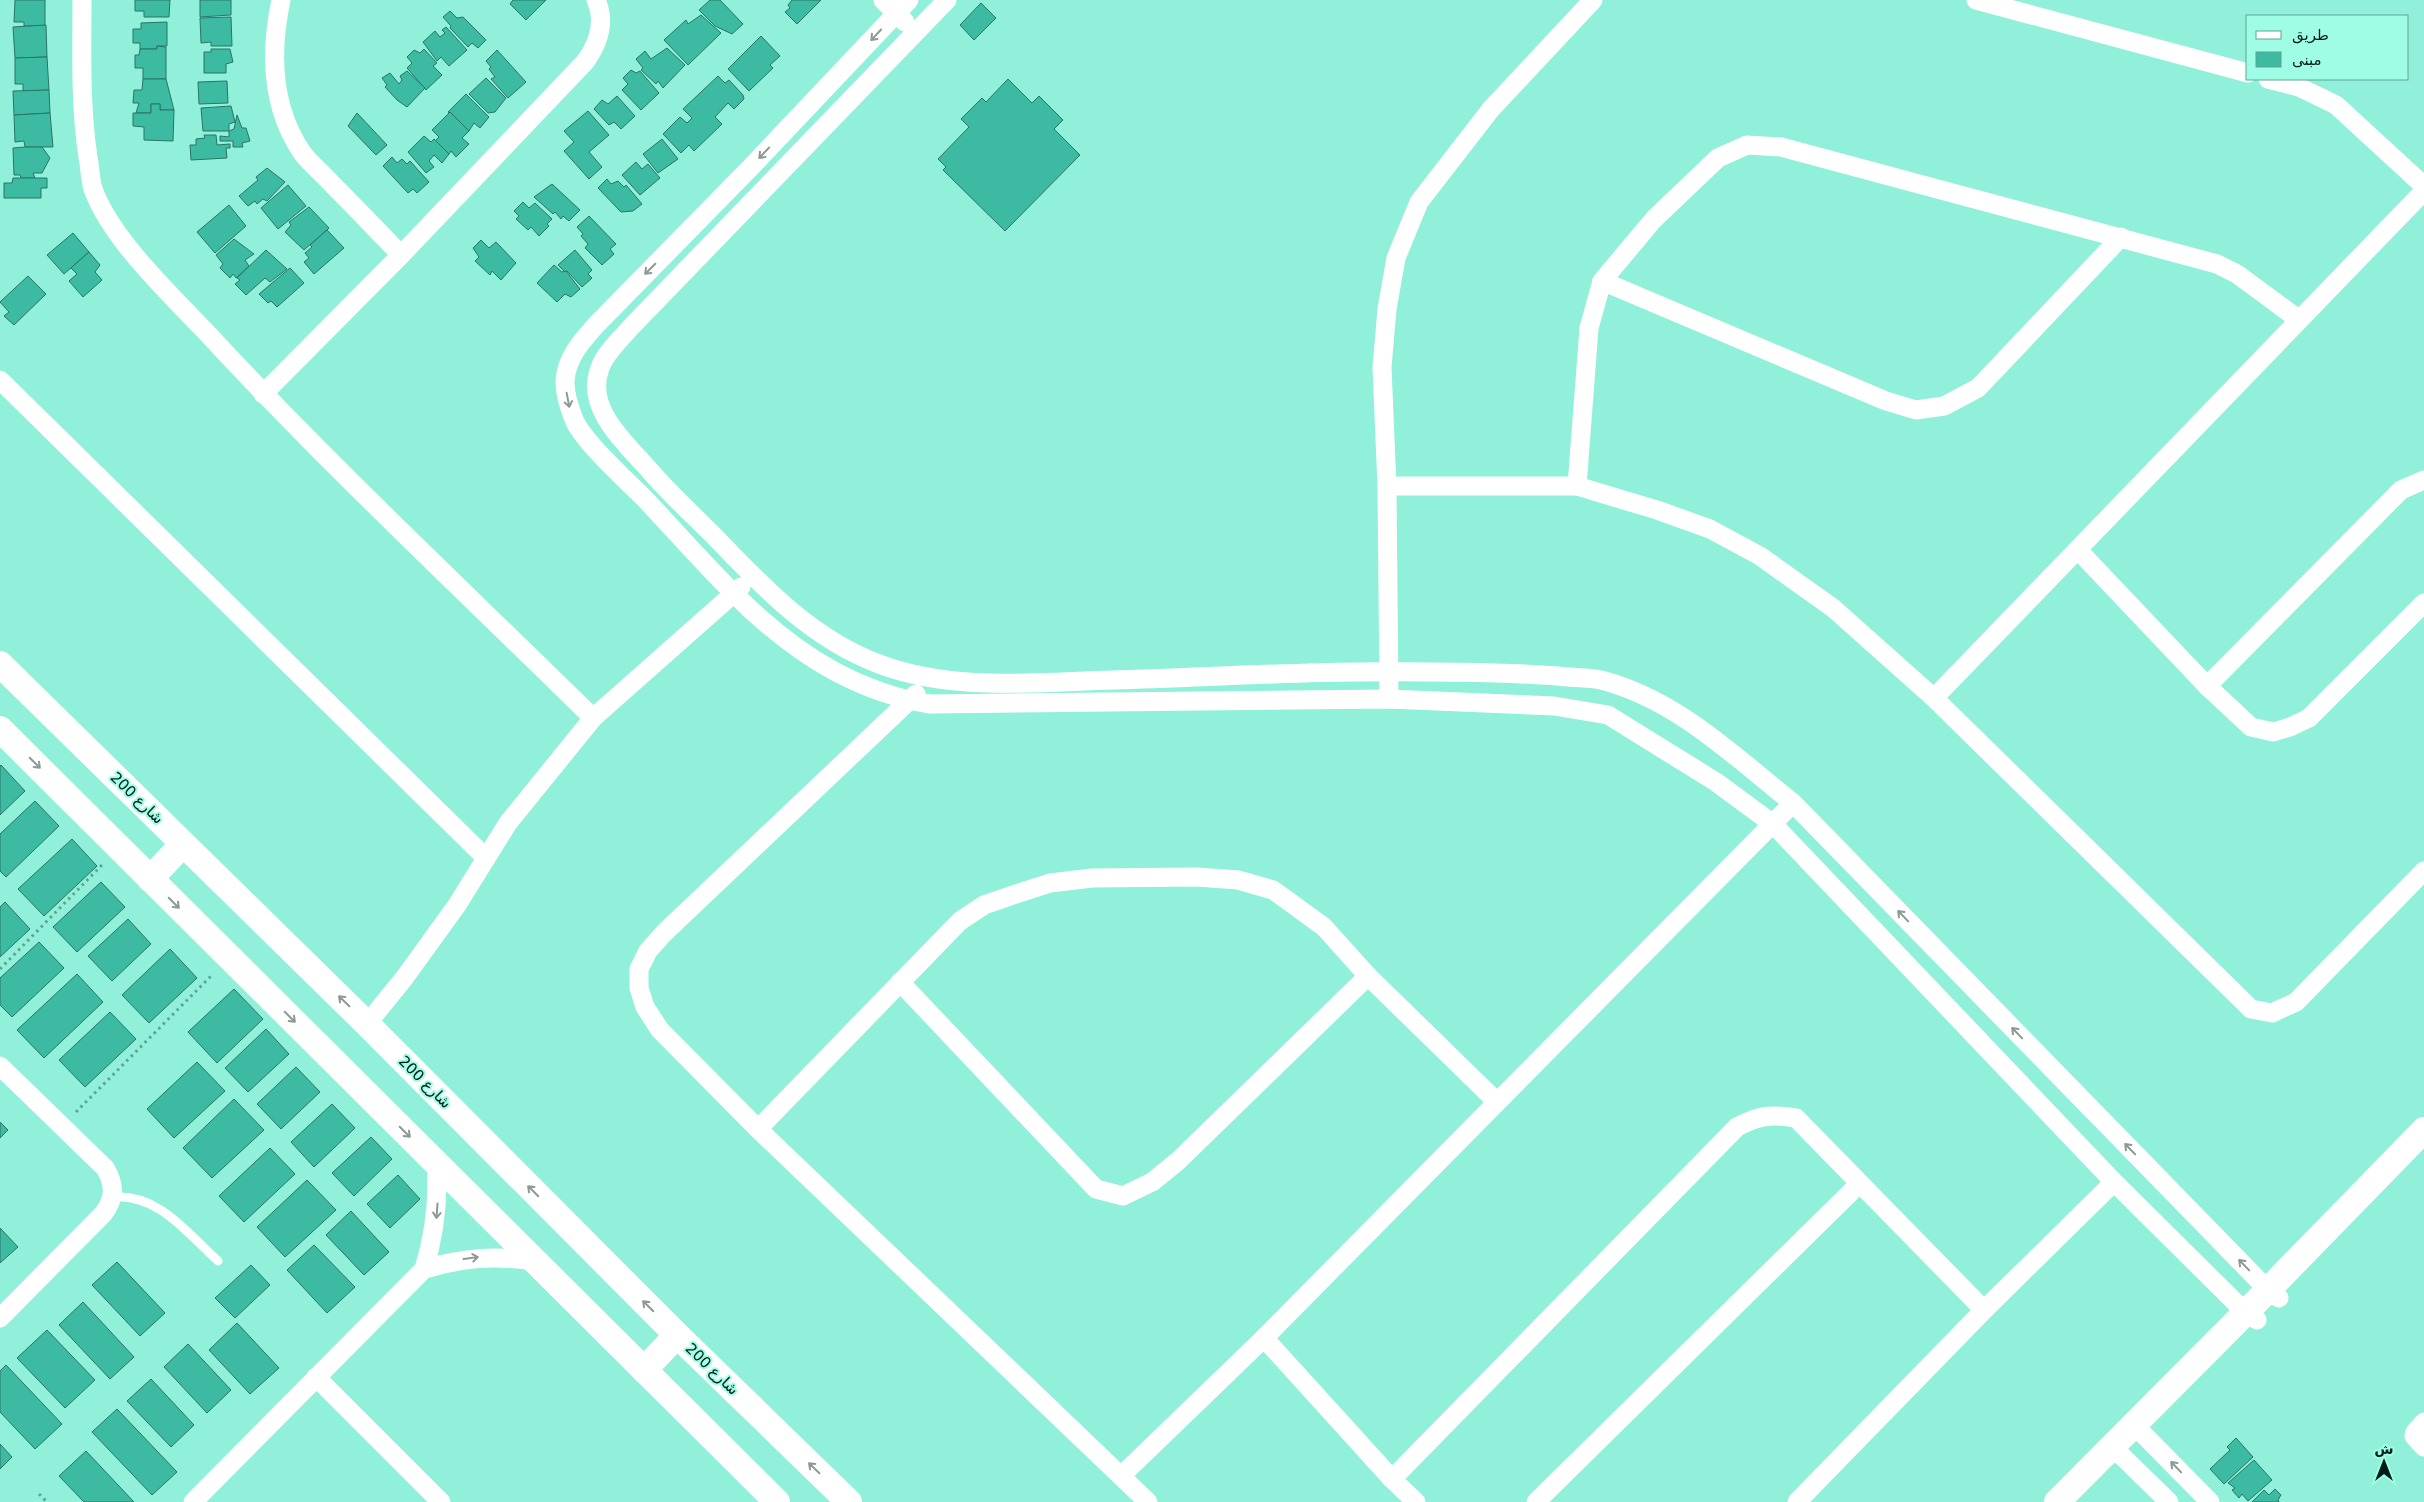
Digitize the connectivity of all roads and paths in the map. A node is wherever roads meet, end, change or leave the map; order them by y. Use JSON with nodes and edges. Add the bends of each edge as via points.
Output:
{"nodes":[{"id":1,"x":82,"y":0,"type":"edge"},
{"id":2,"x":281,"y":0,"type":"edge"},
{"id":3,"x":596,"y":0,"type":"edge"},
{"id":4,"x":882,"y":0,"type":"edge"},
{"id":5,"x":909,"y":0,"type":"edge"},
{"id":6,"x":947,"y":0,"type":"edge"},
{"id":7,"x":1593,"y":0,"type":"edge"},
{"id":8,"x":1976,"y":0,"type":"edge"},
{"id":9,"x":896,"y":14,"type":"junction"},
{"id":10,"x":916,"y":31,"type":"junction"},
{"id":11,"x":2246,"y":72,"type":"edge"},
{"id":12,"x":2272,"y":80,"type":"edge"},
{"id":13,"x":2424,"y":186,"type":"edge"},
{"id":14,"x":2424,"y":191,"type":"edge"},
{"id":15,"x":2121,"y":237,"type":"junction"},
{"id":16,"x":401,"y":255,"type":"junction"},
{"id":17,"x":1602,"y":281,"type":"junction"},
{"id":18,"x":2298,"y":319,"type":"junction"},
{"id":19,"x":0,"y":380,"type":"edge"},
{"id":20,"x":264,"y":394,"type":"junction"},
{"id":21,"x":2424,"y":480,"type":"edge"},
{"id":22,"x":1387,"y":486,"type":"junction"},
{"id":23,"x":1577,"y":486,"type":"junction"},
{"id":24,"x":2078,"y":550,"type":"junction"},
{"id":25,"x":752,"y":576,"type":"junction"},
{"id":26,"x":733,"y":595,"type":"junction"},
{"id":27,"x":2424,"y":603,"type":"edge"},
{"id":28,"x":0,"y":664,"type":"edge"},
{"id":29,"x":1389,"y":671,"type":"junction"},
{"id":30,"x":928,"y":679,"type":"junction"},
{"id":31,"x":2207,"y":686,"type":"junction"},
{"id":32,"x":1934,"y":698,"type":"junction"},
{"id":33,"x":1389,"y":699,"type":"junction"},
{"id":34,"x":911,"y":701,"type":"junction"},
{"id":35,"x":593,"y":718,"type":"junction"},
{"id":36,"x":0,"y":729,"type":"edge"},
{"id":37,"x":1792,"y":803,"type":"junction"},
{"id":38,"x":1772,"y":824,"type":"junction"},
{"id":39,"x":183,"y":844,"type":"junction"},
{"id":40,"x":119,"y":847,"type":"junction"},
{"id":41,"x":486,"y":858,"type":"junction"},
{"id":42,"x":2424,"y":871,"type":"edge"},
{"id":43,"x":150,"y":879,"type":"junction"},
{"id":44,"x":229,"y":957,"type":"junction"},
{"id":45,"x":0,"y":969,"type":"edge"},
{"id":46,"x":1368,"y":976,"type":"junction"},
{"id":47,"x":900,"y":982,"type":"junction"},
{"id":48,"x":367,"y":1024,"type":"junction"},
{"id":49,"x":0,"y":1066,"type":"edge"},
{"id":50,"x":1497,"y":1102,"type":"junction"},
{"id":51,"x":62,"y":1126,"type":"junction"},
{"id":52,"x":758,"y":1129,"type":"junction"},
{"id":53,"x":2424,"y":1130,"type":"edge"},
{"id":54,"x":2424,"y":1152,"type":"edge"},
{"id":55,"x":436,"y":1162,"type":"junction"},
{"id":56,"x":2114,"y":1182,"type":"junction"},
{"id":57,"x":1859,"y":1184,"type":"junction"},
{"id":58,"x":113,"y":1197,"type":"junction"},
{"id":59,"x":218,"y":1261,"type":"dead end"},
{"id":60,"x":534,"y":1261,"type":"junction"},
{"id":61,"x":424,"y":1269,"type":"junction"},
{"id":62,"x":2274,"y":1294,"type":"junction"},
{"id":63,"x":1984,"y":1310,"type":"junction"},
{"id":64,"x":2252,"y":1316,"type":"junction"},
{"id":65,"x":0,"y":1318,"type":"edge"},
{"id":66,"x":677,"y":1335,"type":"junction"},
{"id":67,"x":1264,"y":1338,"type":"junction"},
{"id":68,"x":644,"y":1370,"type":"junction"},
{"id":69,"x":316,"y":1377,"type":"junction"},
{"id":70,"x":2424,"y":1422,"type":"edge"},
{"id":71,"x":2138,"y":1430,"type":"junction"},
{"id":72,"x":2424,"y":1447,"type":"edge"},
{"id":73,"x":2116,"y":1453,"type":"junction"},
{"id":74,"x":1121,"y":1476,"type":"junction"},
{"id":75,"x":1392,"y":1480,"type":"junction"},
{"id":76,"x":39,"y":1494,"type":"dead end"},
{"id":77,"x":47,"y":1502,"type":"edge"},
{"id":78,"x":193,"y":1502,"type":"edge"},
{"id":79,"x":441,"y":1502,"type":"edge"},
{"id":80,"x":777,"y":1502,"type":"edge"},
{"id":81,"x":849,"y":1502,"type":"edge"},
{"id":82,"x":1148,"y":1502,"type":"edge"},
{"id":83,"x":1416,"y":1502,"type":"edge"},
{"id":84,"x":1536,"y":1502,"type":"edge"},
{"id":85,"x":1797,"y":1502,"type":"edge"},
{"id":86,"x":2057,"y":1502,"type":"edge"},
{"id":87,"x":2079,"y":1502,"type":"edge"},
{"id":88,"x":2169,"y":1502,"type":"edge"},
{"id":89,"x":2210,"y":1502,"type":"edge"}],
"edges":[{"from":1,"to":20,"type":"street","via":[[83,100],[93,188],[129,247]]},
{"from":2,"to":16,"type":"street","via":[[274,42],[274,75],[279,101],[291,132],[303,154]]},
{"from":3,"to":16,"type":"street","via":[[600,30],[594,49],[585,62]]},
{"from":4,"to":9,"type":"street"},
{"from":5,"to":9,"type":"street"},
{"from":6,"to":10,"type":"street"},
{"from":7,"to":22,"type":"street","via":[[1491,108],[1418,202],[1396,258],[1386,309],[1382,368]]},
{"from":8,"to":11,"type":"street"},
{"from":9,"to":10,"type":"street"},
{"from":9,"to":26,"type":"street","one_way":true,"via":[[594,326],[576,348],[568,365],[565,382],[569,407],[576,423]]},
{"from":10,"to":25,"type":"street","via":[[630,328],[600,368],[598,400],[610,424],[655,477]]},
{"from":12,"to":13,"type":"street","via":[[2299,87],[2336,105]]},
{"from":14,"to":18,"type":"street"},
{"from":15,"to":17,"type":"street","via":[[1781,147],[1747,145],[1718,158],[1654,219]]},
{"from":15,"to":17,"type":"street","via":[[1978,388],[1944,406],[1916,410],[1886,401]]},
{"from":15,"to":18,"type":"street","via":[[2217,264],[2237,274]]},
{"from":16,"to":20,"type":"street"},
{"from":17,"to":23,"type":"street","via":[[1589,328]]},
{"from":18,"to":24,"type":"street"},
{"from":19,"to":41,"type":"street"},
{"from":20,"to":35,"type":"street"},
{"from":21,"to":31,"type":"street","via":[[2401,490]]},
{"from":22,"to":23,"type":"street"},
{"from":22,"to":29,"type":"street"},
{"from":23,"to":32,"type":"street","via":[[1710,529],[1760,556],[1833,608]]},
{"from":24,"to":31,"type":"street"},
{"from":24,"to":32,"type":"street"},
{"from":25,"to":26,"type":"street"},
{"from":25,"to":30,"type":"street","via":[[789,612],[831,640],[877,663]]},
{"from":26,"to":34,"type":"street","via":[[792,643],[834,671]]},
{"from":26,"to":35,"type":"street"},
{"from":27,"to":31,"type":"street","via":[[2309,718],[2290,727],[2272,732],[2251,727]]},
{"from":28,"to":39,"type":"street","name":"شارع 200"},
{"from":29,"to":30,"type":"street","via":[[1051,682]]},
{"from":29,"to":33,"type":"street"},
{"from":29,"to":37,"type":"street","via":[[1532,674],[1600,680],[1652,699],[1705,732]]},
{"from":30,"to":34,"type":"street"},
{"from":32,"to":42,"type":"street","via":[[2251,1009],[2272,1013],[2296,1002]]},
{"from":33,"to":34,"type":"street","via":[[964,705]]},
{"from":33,"to":38,"type":"street","via":[[1554,706],[1608,715],[1716,782]]},
{"from":34,"to":52,"type":"street","via":[[664,933],[648,951],[640,969],[639,988],[645,1008],[660,1030]]},
{"from":35,"to":41,"type":"street","via":[[532,791]]},
{"from":36,"to":40,"type":"street","one_way":true},
{"from":37,"to":38,"type":"street"},
{"from":62,"to":37,"type":"street","one_way":true},
{"from":38,"to":50,"type":"street"},
{"from":38,"to":56,"type":"street"},
{"from":39,"to":43,"type":"street"},
{"from":48,"to":39,"type":"street","name":"شارع 200","one_way":true},
{"from":40,"to":43,"type":"street"},
{"from":40,"to":45,"type":"path"},
{"from":41,"to":48,"type":"street","via":[[457,905]]},
{"from":43,"to":44,"type":"street","one_way":true},
{"from":44,"to":51,"type":"path"},
{"from":44,"to":55,"type":"street","one_way":true},
{"from":46,"to":47,"type":"street","via":[[1324,927],[1273,890],[1238,880],[1092,878],[1050,883],[984,905],[960,921]]},
{"from":46,"to":47,"type":"street","via":[[1178,1161],[1152,1182],[1123,1196],[1096,1189]]},
{"from":46,"to":50,"type":"street"},
{"from":47,"to":52,"type":"street"},
{"from":66,"to":48,"type":"street","name":"شارع 200","one_way":true},
{"from":49,"to":51,"type":"street"},
{"from":50,"to":67,"type":"street"},
{"from":51,"to":58,"type":"street","via":[[104,1168],[110,1177]]},
{"from":52,"to":74,"type":"street"},
{"from":53,"to":62,"type":"street"},
{"from":54,"to":62,"type":"street"},
{"from":55,"to":60,"type":"street"},
{"from":55,"to":61,"type":"street","one_way":true,"via":[[437,1217]]},
{"from":56,"to":63,"type":"street"},
{"from":56,"to":64,"type":"street"},
{"from":57,"to":63,"type":"street"},
{"from":57,"to":75,"type":"street","via":[[1796,1118],[1774,1114],[1754,1118],[1737,1127]]},
{"from":57,"to":84,"type":"street"},
{"from":58,"to":59,"type":"lane","via":[[151,1202]]},
{"from":58,"to":65,"type":"street","via":[[103,1214]]},
{"from":61,"to":60,"type":"street","one_way":true,"via":[[479,1257]]},
{"from":60,"to":68,"type":"street"},
{"from":61,"to":69,"type":"street"},
{"from":62,"to":64,"type":"street"},
{"from":63,"to":85,"type":"street"},
{"from":64,"to":71,"type":"street"},
{"from":66,"to":68,"type":"street"},
{"from":81,"to":66,"type":"street","name":"شارع 200","one_way":true},
{"from":67,"to":74,"type":"street"},
{"from":67,"to":75,"type":"street"},
{"from":68,"to":80,"type":"street"},
{"from":69,"to":78,"type":"street"},
{"from":69,"to":79,"type":"street"},
{"from":70,"to":72,"type":"street","via":[[2414,1436]]},
{"from":71,"to":73,"type":"street"},
{"from":89,"to":71,"type":"street","one_way":true},
{"from":73,"to":86,"type":"street"},
{"from":73,"to":87,"type":"street"},
{"from":73,"to":88,"type":"street"},
{"from":74,"to":82,"type":"street"},
{"from":75,"to":83,"type":"street"},
{"from":76,"to":77,"type":"path"}]}
